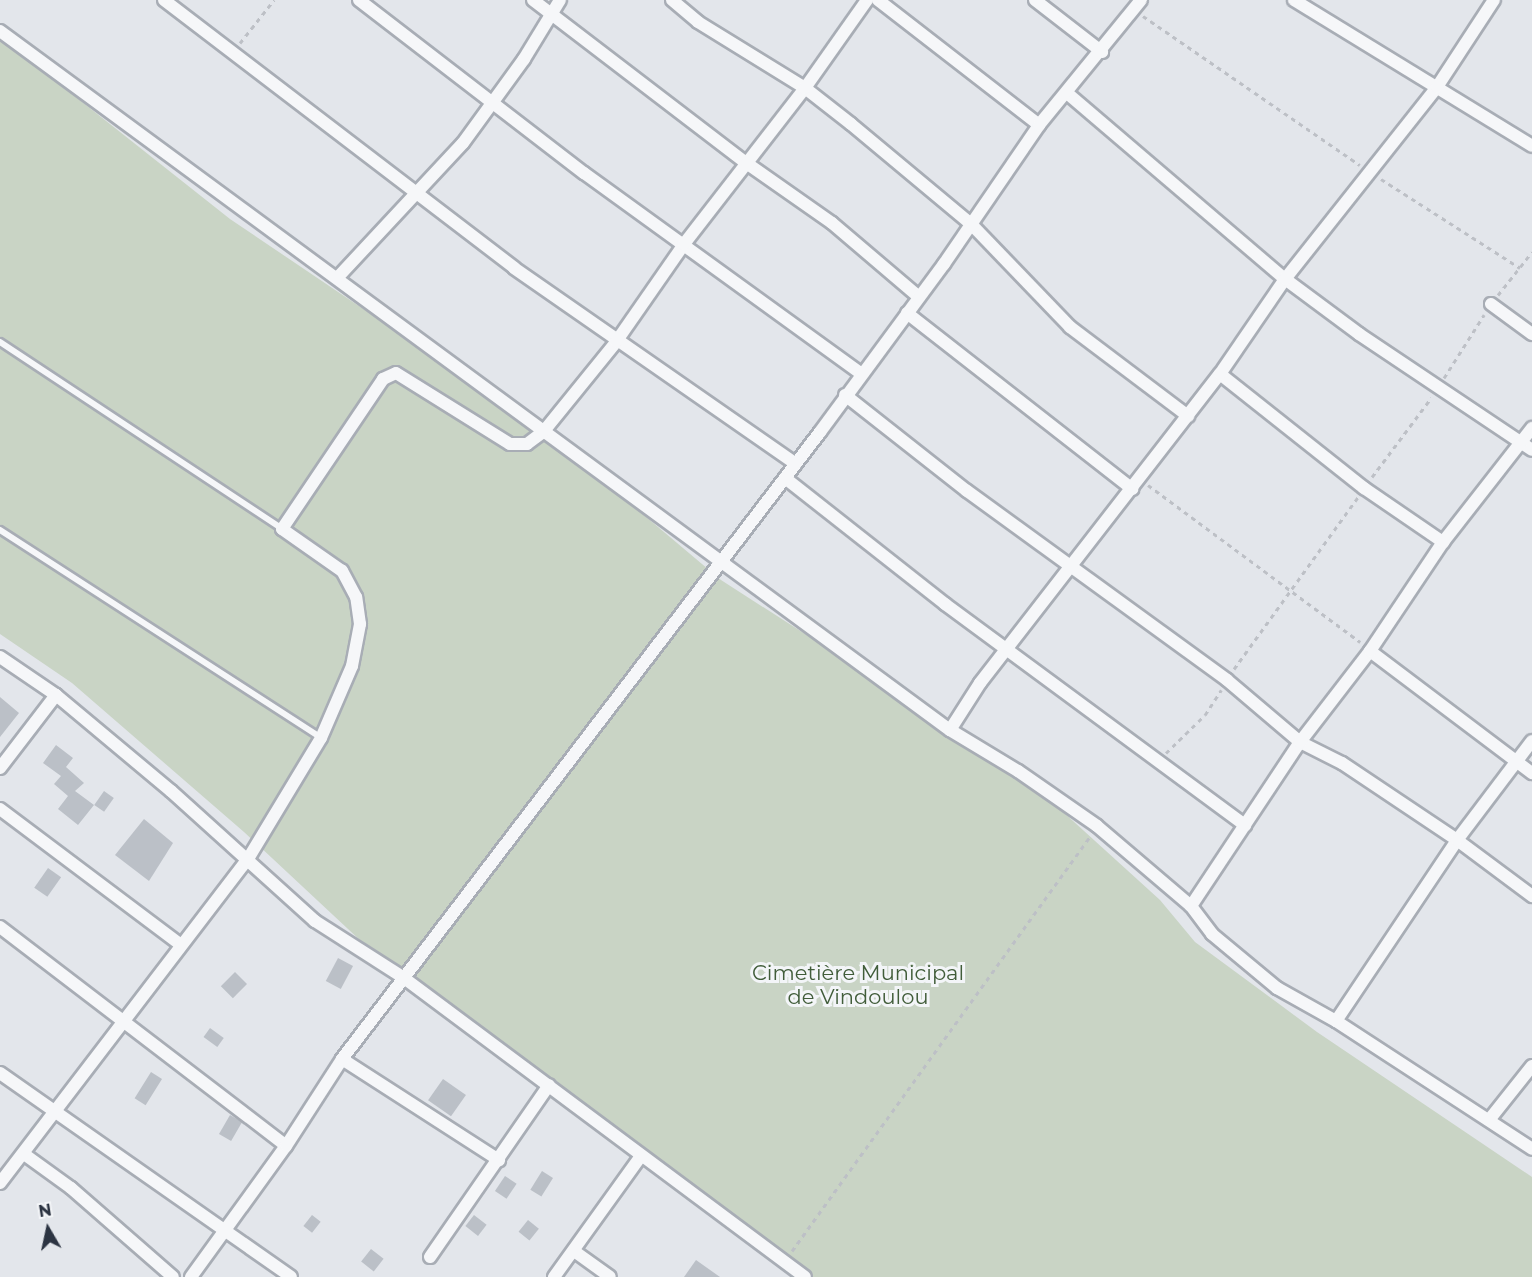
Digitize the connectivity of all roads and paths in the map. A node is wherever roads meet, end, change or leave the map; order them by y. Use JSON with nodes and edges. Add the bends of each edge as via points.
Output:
{"nodes":[{"id":1,"x":164,"y":0,"type":"edge"},
{"id":2,"x":274,"y":0,"type":"edge"},
{"id":3,"x":359,"y":0,"type":"edge"},
{"id":4,"x":533,"y":0,"type":"edge"},
{"id":5,"x":560,"y":0,"type":"edge"},
{"id":6,"x":672,"y":0,"type":"edge"},
{"id":7,"x":867,"y":0,"type":"edge"},
{"id":8,"x":878,"y":0,"type":"edge"},
{"id":9,"x":1035,"y":0,"type":"edge"},
{"id":10,"x":1294,"y":0,"type":"edge"},
{"id":11,"x":1494,"y":0,"type":"edge"},
{"id":12,"x":1138,"y":5,"type":"edge"},
{"id":13,"x":552,"y":13,"type":"junction"},
{"id":14,"x":0,"y":31,"type":"edge"},
{"id":15,"x":234,"y":51,"type":"junction"},
{"id":16,"x":1102,"y":52,"type":"junction"},
{"id":17,"x":1437,"y":87,"type":"junction"},
{"id":18,"x":805,"y":88,"type":"junction"},
{"id":19,"x":1067,"y":93,"type":"junction"},
{"id":20,"x":495,"y":102,"type":"junction"},
{"id":21,"x":1039,"y":125,"type":"junction"},
{"id":22,"x":1532,"y":146,"type":"edge"},
{"id":23,"x":745,"y":162,"type":"junction"},
{"id":24,"x":1370,"y":172,"type":"junction"},
{"id":25,"x":417,"y":196,"type":"junction"},
{"id":26,"x":971,"y":224,"type":"junction"},
{"id":27,"x":684,"y":244,"type":"junction"},
{"id":28,"x":1532,"y":252,"type":"edge"},
{"id":29,"x":1520,"y":268,"type":"junction"},
{"id":30,"x":338,"y":277,"type":"junction"},
{"id":31,"x":1285,"y":279,"type":"junction"},
{"id":32,"x":919,"y":297,"type":"junction"},
{"id":33,"x":1491,"y":304,"type":"junction"},
{"id":34,"x":907,"y":313,"type":"junction"},
{"id":35,"x":1532,"y":334,"type":"edge"},
{"id":36,"x":0,"y":342,"type":"edge"},
{"id":37,"x":616,"y":342,"type":"junction"},
{"id":38,"x":862,"y":374,"type":"junction"},
{"id":39,"x":1220,"y":374,"type":"junction"},
{"id":40,"x":1438,"y":388,"type":"junction"},
{"id":41,"x":846,"y":395,"type":"junction"},
{"id":42,"x":1188,"y":416,"type":"junction"},
{"id":43,"x":1532,"y":428,"type":"edge"},
{"id":44,"x":544,"y":431,"type":"junction"},
{"id":45,"x":1521,"y":443,"type":"junction"},
{"id":46,"x":1532,"y":450,"type":"edge"},
{"id":47,"x":796,"y":464,"type":"junction"},
{"id":48,"x":785,"y":478,"type":"junction"},
{"id":49,"x":1136,"y":484,"type":"junction"},
{"id":50,"x":1364,"y":488,"type":"junction"},
{"id":51,"x":0,"y":530,"type":"edge"},
{"id":52,"x":282,"y":530,"type":"junction"},
{"id":53,"x":1443,"y":542,"type":"junction"},
{"id":54,"x":721,"y":560,"type":"junction"},
{"id":55,"x":1074,"y":566,"type":"junction"},
{"id":56,"x":1291,"y":589,"type":"junction"},
{"id":57,"x":1007,"y":649,"type":"junction"},
{"id":58,"x":1370,"y":651,"type":"junction"},
{"id":59,"x":0,"y":657,"type":"edge"},
{"id":60,"x":1227,"y":680,"type":"junction"},
{"id":61,"x":56,"y":695,"type":"junction"},
{"id":62,"x":950,"y":730,"type":"junction"},
{"id":63,"x":321,"y":738,"type":"junction"},
{"id":64,"x":1532,"y":741,"type":"edge"},
{"id":65,"x":1300,"y":742,"type":"junction"},
{"id":66,"x":1517,"y":761,"type":"junction"},
{"id":67,"x":1157,"y":763,"type":"junction"},
{"id":68,"x":0,"y":768,"type":"edge"},
{"id":69,"x":1532,"y":773,"type":"edge"},
{"id":70,"x":0,"y":809,"type":"edge"},
{"id":71,"x":1245,"y":825,"type":"junction"},
{"id":72,"x":1097,"y":826,"type":"junction"},
{"id":73,"x":1457,"y":840,"type":"junction"},
{"id":74,"x":248,"y":860,"type":"junction"},
{"id":75,"x":1532,"y":896,"type":"edge"},
{"id":76,"x":1191,"y":906,"type":"junction"},
{"id":77,"x":0,"y":927,"type":"edge"},
{"id":78,"x":181,"y":945,"type":"junction"},
{"id":79,"x":404,"y":978,"type":"junction"},
{"id":80,"x":123,"y":1019,"type":"junction"},
{"id":81,"x":1336,"y":1021,"type":"junction"},
{"id":82,"x":342,"y":1059,"type":"junction"},
{"id":83,"x":1532,"y":1066,"type":"edge"},
{"id":84,"x":0,"y":1073,"type":"edge"},
{"id":85,"x":549,"y":1085,"type":"junction"},
{"id":86,"x":54,"y":1115,"type":"junction"},
{"id":87,"x":1489,"y":1120,"type":"junction"},
{"id":88,"x":286,"y":1146,"type":"junction"},
{"id":89,"x":1532,"y":1149,"type":"edge"},
{"id":90,"x":24,"y":1154,"type":"junction"},
{"id":91,"x":641,"y":1156,"type":"junction"},
{"id":92,"x":499,"y":1160,"type":"junction"},
{"id":93,"x":0,"y":1184,"type":"edge"},
{"id":94,"x":223,"y":1230,"type":"junction"},
{"id":95,"x":574,"y":1251,"type":"junction"},
{"id":96,"x":430,"y":1257,"type":"dead end"},
{"id":97,"x":784,"y":1263,"type":"junction"},
{"id":98,"x":173,"y":1277,"type":"edge"},
{"id":99,"x":191,"y":1277,"type":"edge"},
{"id":100,"x":291,"y":1277,"type":"edge"},
{"id":101,"x":554,"y":1277,"type":"edge"},
{"id":102,"x":610,"y":1277,"type":"edge"},
{"id":103,"x":806,"y":1277,"type":"edge"}],
"edges":[{"from":1,"to":15,"type":"street"},
{"from":2,"to":15,"type":"path"},
{"from":3,"to":20,"type":"street"},
{"from":4,"to":13,"type":"street"},
{"from":5,"to":13,"type":"street"},
{"from":6,"to":18,"type":"street","via":[[698,22]]},
{"from":7,"to":18,"type":"street"},
{"from":8,"to":21,"type":"street"},
{"from":9,"to":16,"type":"street"},
{"from":10,"to":17,"type":"street"},
{"from":11,"to":17,"type":"street"},
{"from":12,"to":16,"type":"street"},
{"from":12,"to":24,"type":"path"},
{"from":13,"to":20,"type":"street"},
{"from":13,"to":23,"type":"street"},
{"from":14,"to":30,"type":"street","via":[[169,159]]},
{"from":15,"to":25,"type":"street"},
{"from":16,"to":19,"type":"street"},
{"from":17,"to":22,"type":"street"},
{"from":17,"to":24,"type":"street"},
{"from":18,"to":23,"type":"street"},
{"from":18,"to":26,"type":"street"},
{"from":19,"to":21,"type":"street"},
{"from":19,"to":31,"type":"street"},
{"from":20,"to":25,"type":"street"},
{"from":20,"to":27,"type":"street","via":[[584,173]]},
{"from":21,"to":26,"type":"street"},
{"from":23,"to":27,"type":"street"},
{"from":23,"to":32,"type":"street","via":[[832,223]]},
{"from":24,"to":29,"type":"path"},
{"from":24,"to":31,"type":"street"},
{"from":25,"to":30,"type":"street"},
{"from":25,"to":37,"type":"street"},
{"from":26,"to":32,"type":"street"},
{"from":26,"to":42,"type":"street","via":[[1070,327]]},
{"from":27,"to":37,"type":"street"},
{"from":27,"to":38,"type":"street","via":[[769,310]]},
{"from":28,"to":29,"type":"path"},
{"from":29,"to":33,"type":"path"},
{"from":30,"to":44,"type":"street"},
{"from":31,"to":39,"type":"street"},
{"from":31,"to":40,"type":"street"},
{"from":32,"to":34,"type":"street"},
{"from":33,"to":35,"type":"street"},
{"from":33,"to":40,"type":"path"},
{"from":34,"to":38,"type":"street"},
{"from":34,"to":49,"type":"street"},
{"from":36,"to":52,"type":"lane"},
{"from":37,"to":44,"type":"street"},
{"from":37,"to":47,"type":"street"},
{"from":38,"to":41,"type":"street"},
{"from":39,"to":42,"type":"street"},
{"from":39,"to":50,"type":"street"},
{"from":40,"to":45,"type":"street"},
{"from":40,"to":50,"type":"path"},
{"from":41,"to":47,"type":"street"},
{"from":41,"to":55,"type":"street","via":[[967,490]]},
{"from":42,"to":49,"type":"street"},
{"from":43,"to":45,"type":"street"},
{"from":44,"to":52,"type":"street","via":[[527,444],[510,444],[396,373],[390,373]]},
{"from":44,"to":54,"type":"street"},
{"from":45,"to":46,"type":"street"},
{"from":45,"to":53,"type":"street"},
{"from":47,"to":48,"type":"street"},
{"from":48,"to":54,"type":"street"},
{"from":48,"to":57,"type":"street"},
{"from":49,"to":55,"type":"street"},
{"from":49,"to":56,"type":"path"},
{"from":50,"to":53,"type":"street"},
{"from":50,"to":56,"type":"path"},
{"from":51,"to":63,"type":"lane"},
{"from":52,"to":63,"type":"street","via":[[342,572],[356,597],[360,624],[352,666]]},
{"from":53,"to":58,"type":"street"},
{"from":54,"to":62,"type":"street"},
{"from":54,"to":79,"type":"street"},
{"from":55,"to":57,"type":"street"},
{"from":55,"to":60,"type":"street"},
{"from":56,"to":58,"type":"path"},
{"from":56,"to":60,"type":"path"},
{"from":57,"to":62,"type":"street"},
{"from":57,"to":67,"type":"street"},
{"from":58,"to":65,"type":"street"},
{"from":58,"to":66,"type":"street"},
{"from":59,"to":61,"type":"street"},
{"from":60,"to":65,"type":"street"},
{"from":60,"to":67,"type":"path","via":[[1204,716]]},
{"from":61,"to":68,"type":"street"},
{"from":61,"to":74,"type":"street"},
{"from":62,"to":72,"type":"street"},
{"from":63,"to":74,"type":"street"},
{"from":64,"to":66,"type":"street"},
{"from":65,"to":71,"type":"street"},
{"from":65,"to":73,"type":"street","via":[[1342,763]]},
{"from":66,"to":69,"type":"street"},
{"from":66,"to":73,"type":"street"},
{"from":67,"to":71,"type":"street"},
{"from":70,"to":78,"type":"street"},
{"from":71,"to":76,"type":"street"},
{"from":72,"to":76,"type":"street"},
{"from":72,"to":97,"type":"path"},
{"from":73,"to":75,"type":"street"},
{"from":73,"to":81,"type":"street"},
{"from":74,"to":78,"type":"street"},
{"from":74,"to":79,"type":"street","via":[[315,921]]},
{"from":76,"to":81,"type":"street","via":[[1212,934],[1277,988]]},
{"from":77,"to":80,"type":"street"},
{"from":78,"to":80,"type":"street"},
{"from":79,"to":82,"type":"street"},
{"from":79,"to":85,"type":"street"},
{"from":80,"to":86,"type":"street"},
{"from":80,"to":88,"type":"street"},
{"from":81,"to":87,"type":"street"},
{"from":82,"to":88,"type":"street"},
{"from":82,"to":92,"type":"street"},
{"from":83,"to":87,"type":"street"},
{"from":84,"to":86,"type":"street"},
{"from":85,"to":91,"type":"street"},
{"from":85,"to":92,"type":"street"},
{"from":86,"to":90,"type":"street"},
{"from":86,"to":94,"type":"street","via":[[137,1167]]},
{"from":87,"to":89,"type":"street"},
{"from":88,"to":94,"type":"street"},
{"from":90,"to":93,"type":"street"},
{"from":90,"to":98,"type":"street","via":[[71,1188]]},
{"from":91,"to":95,"type":"street"},
{"from":91,"to":97,"type":"street"},
{"from":92,"to":96,"type":"street"},
{"from":94,"to":99,"type":"street"},
{"from":94,"to":100,"type":"street"},
{"from":95,"to":101,"type":"street"},
{"from":95,"to":102,"type":"street"},
{"from":97,"to":103,"type":"street"}]}
